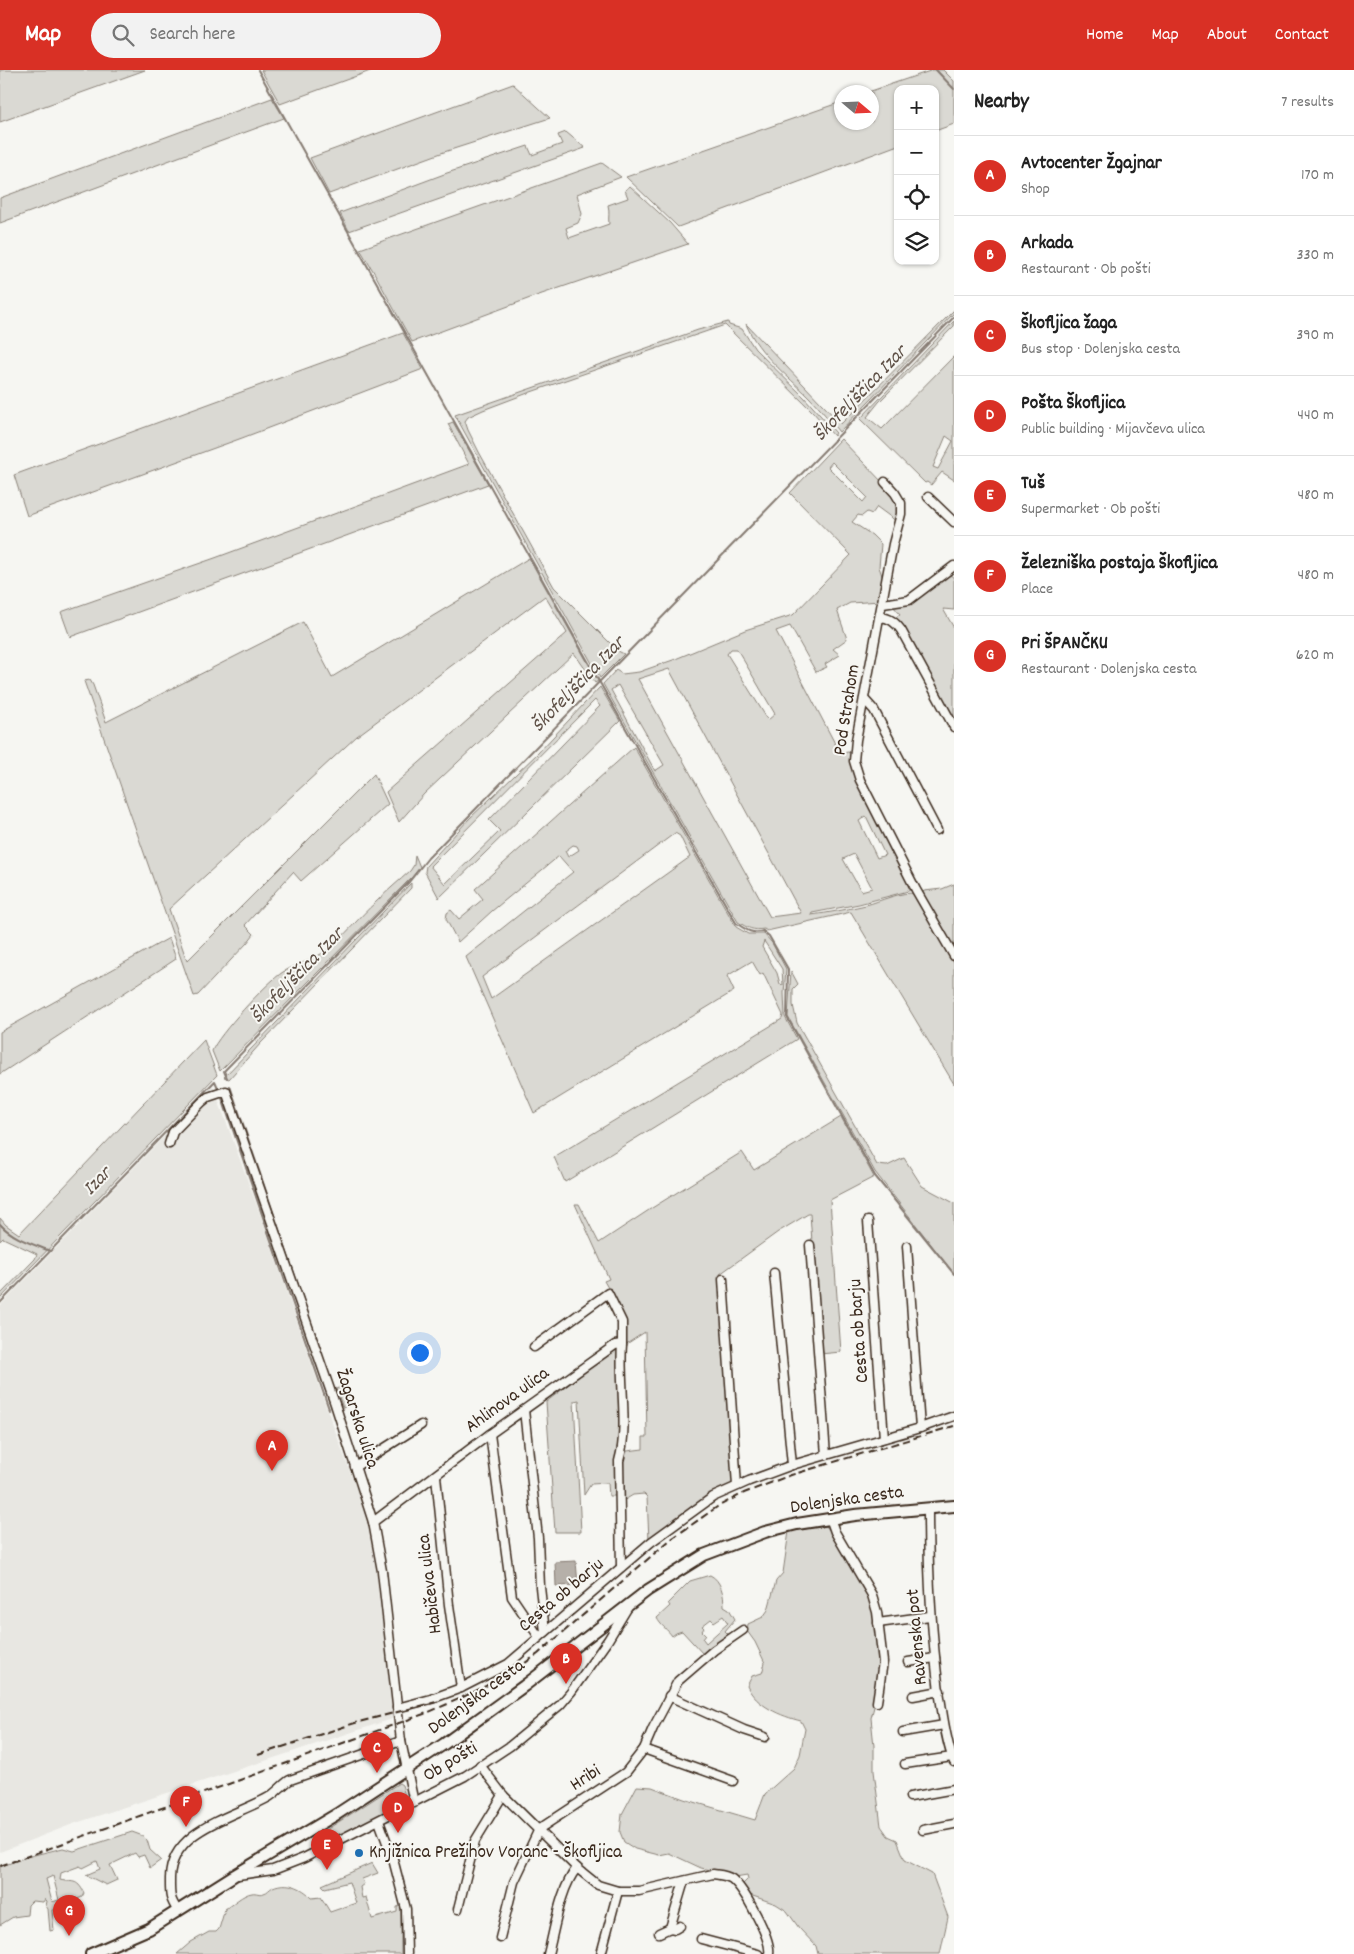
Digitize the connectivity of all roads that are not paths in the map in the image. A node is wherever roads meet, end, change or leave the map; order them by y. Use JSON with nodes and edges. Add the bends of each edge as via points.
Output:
{"nodes":[{"id":1,"x":885,"y":482,"type":"dead end"},
{"id":2,"x":928,"y":497,"type":"dead end"},
{"id":3,"x":954,"y":522,"type":"edge"},
{"id":4,"x":954,"y":566,"type":"edge"},
{"id":5,"x":883,"y":604,"type":"junction"},
{"id":6,"x":880,"y":617,"type":"junction"},
{"id":7,"x":864,"y":699,"type":"junction"},
{"id":8,"x":954,"y":727,"type":"edge"},
{"id":9,"x":937,"y":830,"type":"dead end"},
{"id":10,"x":954,"y":956,"type":"edge"},
{"id":11,"x":169,"y":1144,"type":"dead end"},
{"id":12,"x":868,"y":1221,"type":"dead end"},
{"id":13,"x":810,"y":1245,"type":"dead end"},
{"id":14,"x":907,"y":1246,"type":"dead end"},
{"id":15,"x":774,"y":1273,"type":"dead end"},
{"id":16,"x":723,"y":1279,"type":"dead end"},
{"id":17,"x":622,"y":1344,"type":"junction"},
{"id":18,"x":534,"y":1347,"type":"dead end"},
{"id":19,"x":524,"y":1410,"type":"junction"},
{"id":20,"x":954,"y":1416,"type":"edge"},
{"id":21,"x":421,"y":1425,"type":"dead end"},
{"id":22,"x":920,"y":1428,"type":"junction"},
{"id":23,"x":490,"y":1434,"type":"junction"},
{"id":24,"x":884,"y":1438,"type":"junction"},
{"id":25,"x":826,"y":1454,"type":"junction"},
{"id":26,"x":792,"y":1465,"type":"junction"},
{"id":27,"x":355,"y":1467,"type":"junction"},
{"id":28,"x":436,"y":1476,"type":"junction"},
{"id":29,"x":737,"y":1486,"type":"junction"},
{"id":30,"x":954,"y":1506,"type":"edge"},
{"id":31,"x":928,"y":1508,"type":"junction"},
{"id":32,"x":830,"y":1518,"type":"junction"},
{"id":33,"x":372,"y":1522,"type":"junction"},
{"id":34,"x":621,"y":1567,"type":"junction"},
{"id":35,"x":631,"y":1602,"type":"junction"},
{"id":36,"x":930,"y":1616,"type":"junction"},
{"id":37,"x":878,"y":1624,"type":"junction"},
{"id":38,"x":743,"y":1630,"type":"dead end"},
{"id":39,"x":542,"y":1635,"type":"junction"},
{"id":40,"x":935,"y":1658,"type":"junction"},
{"id":41,"x":908,"y":1662,"type":"dead end"},
{"id":42,"x":461,"y":1688,"type":"junction"},
{"id":43,"x":940,"y":1691,"type":"junction"},
{"id":44,"x":669,"y":1696,"type":"junction"},
{"id":45,"x":913,"y":1696,"type":"dead end"},
{"id":46,"x":877,"y":1702,"type":"dead end"},
{"id":47,"x":397,"y":1708,"type":"junction"},
{"id":48,"x":944,"y":1725,"type":"junction"},
{"id":49,"x":903,"y":1732,"type":"dead end"},
{"id":50,"x":765,"y":1737,"type":"dead end"},
{"id":51,"x":401,"y":1741,"type":"junction"},
{"id":52,"x":644,"y":1749,"type":"junction"},
{"id":53,"x":953,"y":1759,"type":"edge"},
{"id":54,"x":905,"y":1764,"type":"dead end"},
{"id":55,"x":480,"y":1765,"type":"junction"},
{"id":56,"x":406,"y":1769,"type":"junction"},
{"id":57,"x":733,"y":1781,"type":"dead end"},
{"id":58,"x":954,"y":1789,"type":"edge"},
{"id":59,"x":503,"y":1795,"type":"junction"},
{"id":60,"x":910,"y":1797,"type":"dead end"},
{"id":61,"x":414,"y":1803,"type":"junction"},
{"id":62,"x":379,"y":1821,"type":"junction"},
{"id":63,"x":954,"y":1824,"type":"edge"},
{"id":64,"x":539,"y":1829,"type":"junction"},
{"id":65,"x":923,"y":1830,"type":"dead end"},
{"id":66,"x":577,"y":1868,"type":"junction"},
{"id":67,"x":233,"y":1876,"type":"junction"},
{"id":68,"x":684,"y":1881,"type":"junction"},
{"id":69,"x":618,"y":1891,"type":"junction"},
{"id":70,"x":458,"y":1909,"type":"dead end"},
{"id":71,"x":178,"y":1911,"type":"junction"},
{"id":72,"x":680,"y":1926,"type":"dead end"},
{"id":73,"x":670,"y":1928,"type":"junction"},
{"id":74,"x":659,"y":1933,"type":"dead end"},
{"id":75,"x":500,"y":1938,"type":"dead end"},
{"id":76,"x":701,"y":1939,"type":"dead end"},
{"id":77,"x":90,"y":1954,"type":"edge"},
{"id":78,"x":407,"y":1954,"type":"edge"},
{"id":79,"x":548,"y":1954,"type":"edge"},
{"id":80,"x":601,"y":1954,"type":"edge"},
{"id":81,"x":758,"y":1954,"type":"edge"},
{"id":82,"x":769,"y":1954,"type":"edge"}],
"edges":[{"from":1,"to":5,"type":"street","name":"Pod Strahom","via":[[896,494],[900,514]]},
{"from":2,"to":3,"type":"street"},
{"from":4,"to":5,"type":"street","via":[[909,600]]},
{"from":5,"to":6,"type":"street","name":"Pod Strahom"},
{"from":6,"to":7,"type":"street","name":"Pod Strahom"},
{"from":6,"to":8,"type":"street","via":[[896,622]]},
{"from":7,"to":9,"type":"street","via":[[874,710]]},
{"from":7,"to":10,"type":"street","name":"Pod Strahom","via":[[854,761],[860,780]]},
{"from":11,"to":27,"type":"street","name":"Žagarska ulica","via":[[172,1132],[202,1102],[226,1091]]},
{"from":12,"to":24,"type":"street","name":"Cesta ob barju"},
{"from":13,"to":25,"type":"street"},
{"from":14,"to":22,"type":"street"},
{"from":15,"to":26,"type":"street"},
{"from":16,"to":29,"type":"street"},
{"from":17,"to":18,"type":"street","via":[[622,1322],[608,1293]]},
{"from":17,"to":19,"type":"street","name":"Ahlinova ulica","via":[[615,1345]]},
{"from":17,"to":34,"type":"street"},
{"from":19,"to":23,"type":"street","name":"Ahlinova ulica"},
{"from":19,"to":39,"type":"street","via":[[538,1538]]},
{"from":20,"to":22,"type":"street","name":"Cesta ob barju"},
{"from":21,"to":27,"type":"street"},
{"from":22,"to":24,"type":"street","name":"Cesta ob barju"},
{"from":23,"to":28,"type":"street","name":"Ahlinova ulica"},
{"from":23,"to":39,"type":"street","via":[[512,1597]]},
{"from":24,"to":25,"type":"street","name":"Cesta ob barju"},
{"from":25,"to":26,"type":"street","name":"Cesta ob barju"},
{"from":26,"to":29,"type":"street","name":"Cesta ob barju"},
{"from":27,"to":33,"type":"street","name":"Žagarska ulica"},
{"from":28,"to":33,"type":"street","name":"Ahlinova ulica"},
{"from":28,"to":42,"type":"street","name":"Habičeva ulica"},
{"from":29,"to":34,"type":"street","name":"Cesta ob barju","via":[[713,1497],[682,1518]]},
{"from":30,"to":31,"type":"main road","name":"Dolenjska cesta"},
{"from":31,"to":32,"type":"main road","name":"Dolenjska cesta"},
{"from":31,"to":36,"type":"street","name":"Ravenska pot"},
{"from":32,"to":35,"type":"main road","name":"Dolenjska cesta","via":[[764,1532],[704,1555]]},
{"from":32,"to":37,"type":"street","via":[[872,1595]]},
{"from":33,"to":47,"type":"street","name":"Žagarska ulica","via":[[382,1571]]},
{"from":34,"to":39,"type":"street","name":"Cesta ob barju"},
{"from":35,"to":55,"type":"street","name":"Ob pošti","via":[[608,1640],[560,1705],[510,1746]]},
{"from":35,"to":56,"type":"main road","name":"Dolenjska cesta","via":[[524,1686]]},
{"from":36,"to":37,"type":"street"},
{"from":36,"to":40,"type":"street","name":"Ravenska pot"},
{"from":37,"to":46,"type":"street","via":[[883,1662]]},
{"from":38,"to":44,"type":"street","name":"Hribi","via":[[691,1669]]},
{"from":39,"to":42,"type":"street","name":"Cesta ob barju","via":[[508,1664]]},
{"from":40,"to":41,"type":"street"},
{"from":40,"to":43,"type":"street","name":"Ravenska pot"},
{"from":42,"to":47,"type":"street","name":"Cesta ob barju"},
{"from":43,"to":45,"type":"street"},
{"from":43,"to":48,"type":"street","name":"Ravenska pot"},
{"from":44,"to":50,"type":"street"},
{"from":44,"to":52,"type":"street","name":"Hribi"},
{"from":47,"to":51,"type":"street","name":"Žagarska ulica"},
{"from":48,"to":49,"type":"street"},
{"from":48,"to":53,"type":"street","name":"Ravenska pot"},
{"from":51,"to":56,"type":"street","name":"Žagarska ulica"},
{"from":51,"to":71,"type":"street","via":[[290,1780],[271,1796],[204,1829],[185,1843],[170,1870],[170,1899]]},
{"from":52,"to":57,"type":"street"},
{"from":52,"to":64,"type":"street","name":"Hribi","via":[[626,1772]]},
{"from":53,"to":54,"type":"street"},
{"from":55,"to":59,"type":"street"},
{"from":55,"to":61,"type":"street","name":"Ob pošti"},
{"from":56,"to":61,"type":"street","name":"Žagarska ulica"},
{"from":56,"to":67,"type":"main road","name":"Dolenjska cesta"},
{"from":58,"to":60,"type":"street"},
{"from":59,"to":64,"type":"street"},
{"from":59,"to":70,"type":"street","via":[[475,1841]]},
{"from":61,"to":62,"type":"street","name":"Ob pošti"},
{"from":62,"to":67,"type":"street","name":"Ob pošti","via":[[273,1870]]},
{"from":62,"to":78,"type":"street","via":[[406,1909]]},
{"from":63,"to":65,"type":"street"},
{"from":64,"to":66,"type":"street"},
{"from":64,"to":75,"type":"street","via":[[514,1882]]},
{"from":66,"to":69,"type":"street","via":[[598,1885]]},
{"from":66,"to":79,"type":"street","via":[[565,1890]]},
{"from":67,"to":71,"type":"main road","name":"Dolenjska cesta"},
{"from":68,"to":69,"type":"street","via":[[638,1891]]},
{"from":68,"to":73,"type":"street"},
{"from":68,"to":82,"type":"street","via":[[713,1874],[732,1880],[767,1936]]},
{"from":69,"to":80,"type":"street"},
{"from":71,"to":77,"type":"main road","name":"Dolenjska cesta","via":[[129,1939]]},
{"from":72,"to":73,"type":"street"},
{"from":73,"to":74,"type":"street"},
{"from":76,"to":81,"type":"street"}]}
